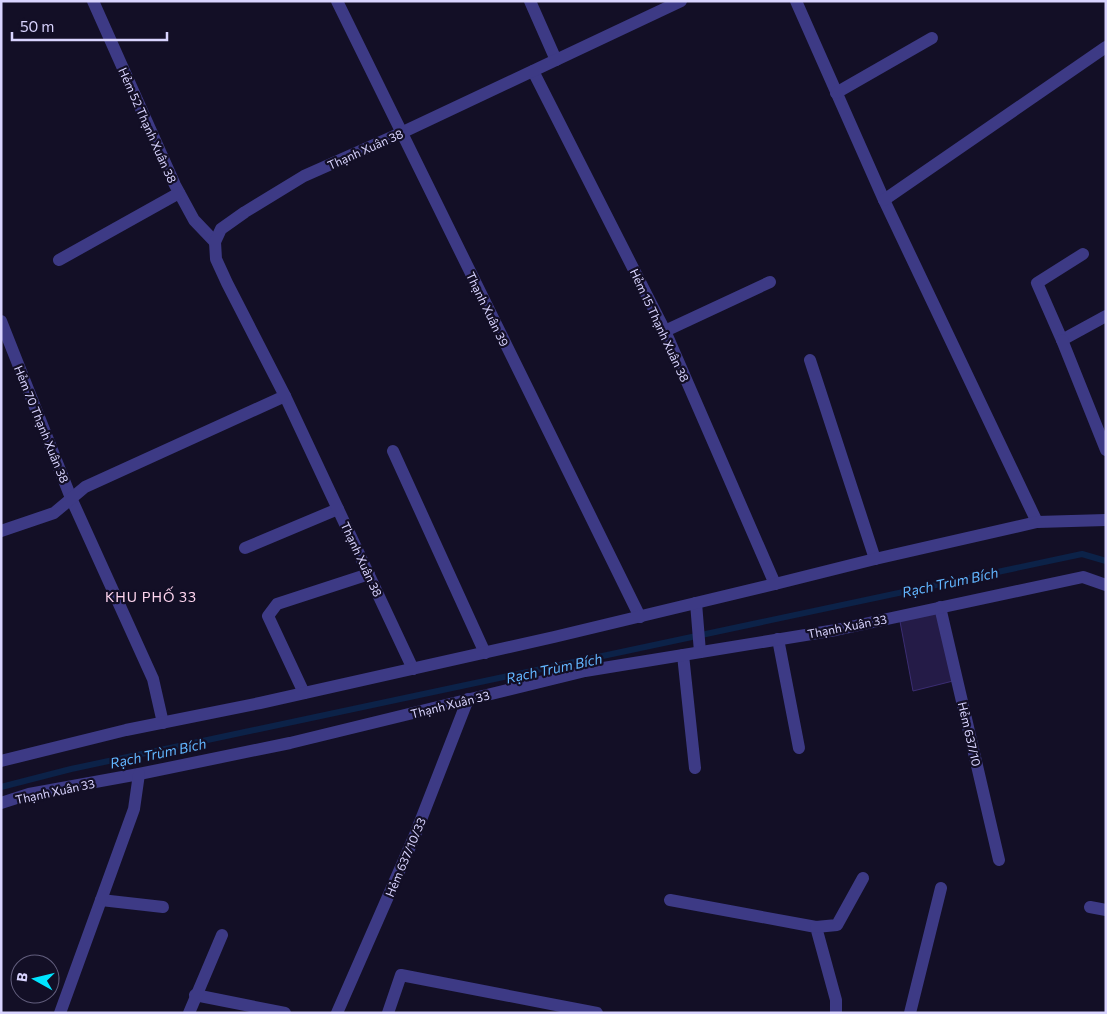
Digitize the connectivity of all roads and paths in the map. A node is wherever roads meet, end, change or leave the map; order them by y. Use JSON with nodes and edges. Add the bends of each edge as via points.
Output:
{"nodes":[{"id":1,"x":93,"y":1,"type":"edge"},
{"id":2,"x":337,"y":1,"type":"edge"},
{"id":3,"x":530,"y":1,"type":"edge"},
{"id":4,"x":681,"y":1,"type":"edge"},
{"id":5,"x":796,"y":1,"type":"edge"},
{"id":6,"x":932,"y":38,"type":"dead end"},
{"id":7,"x":1106,"y":48,"type":"edge"},
{"id":8,"x":556,"y":60,"type":"junction"},
{"id":9,"x":534,"y":71,"type":"junction"},
{"id":10,"x":836,"y":93,"type":"junction"},
{"id":11,"x":401,"y":133,"type":"junction"},
{"id":12,"x":179,"y":193,"type":"junction"},
{"id":13,"x":884,"y":200,"type":"junction"},
{"id":14,"x":215,"y":242,"type":"junction"},
{"id":15,"x":1083,"y":254,"type":"dead end"},
{"id":16,"x":59,"y":260,"type":"dead end"},
{"id":17,"x":770,"y":282,"type":"dead end"},
{"id":18,"x":1106,"y":316,"type":"edge"},
{"id":19,"x":1,"y":322,"type":"edge"},
{"id":20,"x":666,"y":331,"type":"junction"},
{"id":21,"x":1062,"y":340,"type":"junction"},
{"id":22,"x":810,"y":360,"type":"dead end"},
{"id":23,"x":285,"y":396,"type":"junction"},
{"id":24,"x":1106,"y":450,"type":"edge"},
{"id":25,"x":393,"y":451,"type":"dead end"},
{"id":26,"x":71,"y":498,"type":"junction"},
{"id":27,"x":338,"y":509,"type":"junction"},
{"id":28,"x":1106,"y":520,"type":"edge"},
{"id":29,"x":1037,"y":522,"type":"junction"},
{"id":30,"x":1,"y":530,"type":"edge"},
{"id":31,"x":246,"y":548,"type":"dead end"},
{"id":32,"x":875,"y":559,"type":"junction"},
{"id":33,"x":369,"y":574,"type":"junction"},
{"id":34,"x":776,"y":584,"type":"junction"},
{"id":35,"x":1106,"y":586,"type":"edge"},
{"id":36,"x":696,"y":603,"type":"junction"},
{"id":37,"x":940,"y":607,"type":"junction"},
{"id":38,"x":640,"y":617,"type":"junction"},
{"id":39,"x":778,"y":639,"type":"junction"},
{"id":40,"x":700,"y":652,"type":"junction"},
{"id":41,"x":485,"y":653,"type":"junction"},
{"id":42,"x":683,"y":655,"type":"junction"},
{"id":43,"x":413,"y":669,"type":"junction"},
{"id":44,"x":304,"y":693,"type":"junction"},
{"id":45,"x":468,"y":699,"type":"junction"},
{"id":46,"x":163,"y":723,"type":"junction"},
{"id":47,"x":799,"y":748,"type":"dead end"},
{"id":48,"x":1,"y":761,"type":"edge"},
{"id":49,"x":695,"y":768,"type":"dead end"},
{"id":50,"x":139,"y":774,"type":"junction"},
{"id":51,"x":1,"y":803,"type":"edge"},
{"id":52,"x":999,"y":860,"type":"dead end"},
{"id":53,"x":863,"y":878,"type":"dead end"},
{"id":54,"x":941,"y":888,"type":"dead end"},
{"id":55,"x":101,"y":900,"type":"junction"},
{"id":56,"x":670,"y":900,"type":"dead end"},
{"id":57,"x":163,"y":907,"type":"dead end"},
{"id":58,"x":1090,"y":907,"type":"dead end"},
{"id":59,"x":1106,"y":910,"type":"edge"},
{"id":60,"x":816,"y":927,"type":"junction"},
{"id":61,"x":222,"y":935,"type":"dead end"},
{"id":62,"x":196,"y":995,"type":"junction"},
{"id":63,"x":60,"y":1013,"type":"edge"},
{"id":64,"x":189,"y":1013,"type":"edge"},
{"id":65,"x":285,"y":1013,"type":"edge"},
{"id":66,"x":337,"y":1013,"type":"edge"},
{"id":67,"x":388,"y":1013,"type":"edge"},
{"id":68,"x":597,"y":1013,"type":"edge"},
{"id":69,"x":836,"y":1013,"type":"edge"},
{"id":70,"x":910,"y":1013,"type":"edge"}],
"edges":[{"from":1,"to":12,"type":"street","name":"Hẻm 52 Thạnh Xuân 38"},
{"from":2,"to":11,"type":"street","name":"Thạnh Xuân 39"},
{"from":3,"to":8,"type":"street"},
{"from":4,"to":8,"type":"street","name":"Thạnh Xuân 38"},
{"from":5,"to":10,"type":"street"},
{"from":6,"to":10,"type":"street"},
{"from":7,"to":13,"type":"street"},
{"from":8,"to":9,"type":"street","name":"Thạnh Xuân 38"},
{"from":9,"to":11,"type":"street","name":"Thạnh Xuân 38"},
{"from":9,"to":20,"type":"street","name":"Hẻm 15 Thạnh Xuân 38"},
{"from":10,"to":13,"type":"street"},
{"from":11,"to":14,"type":"street","name":"Thạnh Xuân 38","via":[[304,176],[220,229]]},
{"from":11,"to":38,"type":"street","name":"Thạnh Xuân 39"},
{"from":12,"to":14,"type":"street","name":"Hẻm 52 Thạnh Xuân 38","via":[[194,220]]},
{"from":12,"to":16,"type":"street"},
{"from":13,"to":29,"type":"street"},
{"from":14,"to":23,"type":"street","name":"Thạnh Xuân 38","via":[[216,259]]},
{"from":15,"to":21,"type":"street","via":[[1037,283]]},
{"from":17,"to":20,"type":"street"},
{"from":18,"to":21,"type":"street"},
{"from":19,"to":26,"type":"street","name":"Hẻm 70 Thạnh Xuân 38"},
{"from":20,"to":34,"type":"street","name":"Hẻm 15 Thạnh Xuân 38"},
{"from":21,"to":24,"type":"street"},
{"from":22,"to":32,"type":"street"},
{"from":23,"to":26,"type":"street","via":[[85,487]]},
{"from":23,"to":27,"type":"street","name":"Thạnh Xuân 38"},
{"from":25,"to":41,"type":"street"},
{"from":26,"to":30,"type":"street","via":[[54,512]]},
{"from":26,"to":46,"type":"street","name":"Hẻm 70 Thạnh Xuân 38","via":[[153,678]]},
{"from":27,"to":31,"type":"street"},
{"from":27,"to":33,"type":"street","name":"Thạnh Xuân 38"},
{"from":28,"to":29,"type":"street"},
{"from":29,"to":32,"type":"street"},
{"from":32,"to":34,"type":"street"},
{"from":33,"to":43,"type":"street","name":"Thạnh Xuân 38"},
{"from":33,"to":44,"type":"street","via":[[277,604],[268,616]]},
{"from":34,"to":36,"type":"street"},
{"from":35,"to":37,"type":"street","name":"Thạnh Xuân 33","via":[[1083,576]]},
{"from":36,"to":38,"type":"street"},
{"from":36,"to":40,"type":"street"},
{"from":37,"to":39,"type":"street","name":"Thạnh Xuân 33"},
{"from":37,"to":52,"type":"street","name":"Hẻm 637/10"},
{"from":38,"to":41,"type":"street"},
{"from":39,"to":40,"type":"street","name":"Thạnh Xuân 33"},
{"from":39,"to":47,"type":"street"},
{"from":40,"to":42,"type":"street","name":"Thạnh Xuân 33"},
{"from":41,"to":43,"type":"street"},
{"from":42,"to":45,"type":"street","name":"Thạnh Xuân 33","via":[[585,671]]},
{"from":42,"to":49,"type":"street"},
{"from":43,"to":44,"type":"street"},
{"from":44,"to":46,"type":"street"},
{"from":45,"to":50,"type":"street","name":"Thạnh Xuân 33"},
{"from":45,"to":66,"type":"street","name":"Hẻm 637/10/33","via":[[415,835]]},
{"from":46,"to":48,"type":"street"},
{"from":50,"to":51,"type":"street","name":"Thạnh Xuân 33","via":[[29,794]]},
{"from":50,"to":55,"type":"street","via":[[134,809]]},
{"from":53,"to":60,"type":"street","via":[[837,926]]},
{"from":54,"to":70,"type":"street"},
{"from":55,"to":57,"type":"street"},
{"from":55,"to":63,"type":"street"},
{"from":56,"to":60,"type":"street"},
{"from":58,"to":59,"type":"street"},
{"from":60,"to":69,"type":"street","via":[[836,1000]]},
{"from":61,"to":62,"type":"street"},
{"from":62,"to":64,"type":"street"},
{"from":62,"to":65,"type":"street"},
{"from":67,"to":68,"type":"street","via":[[401,975]]}]}
